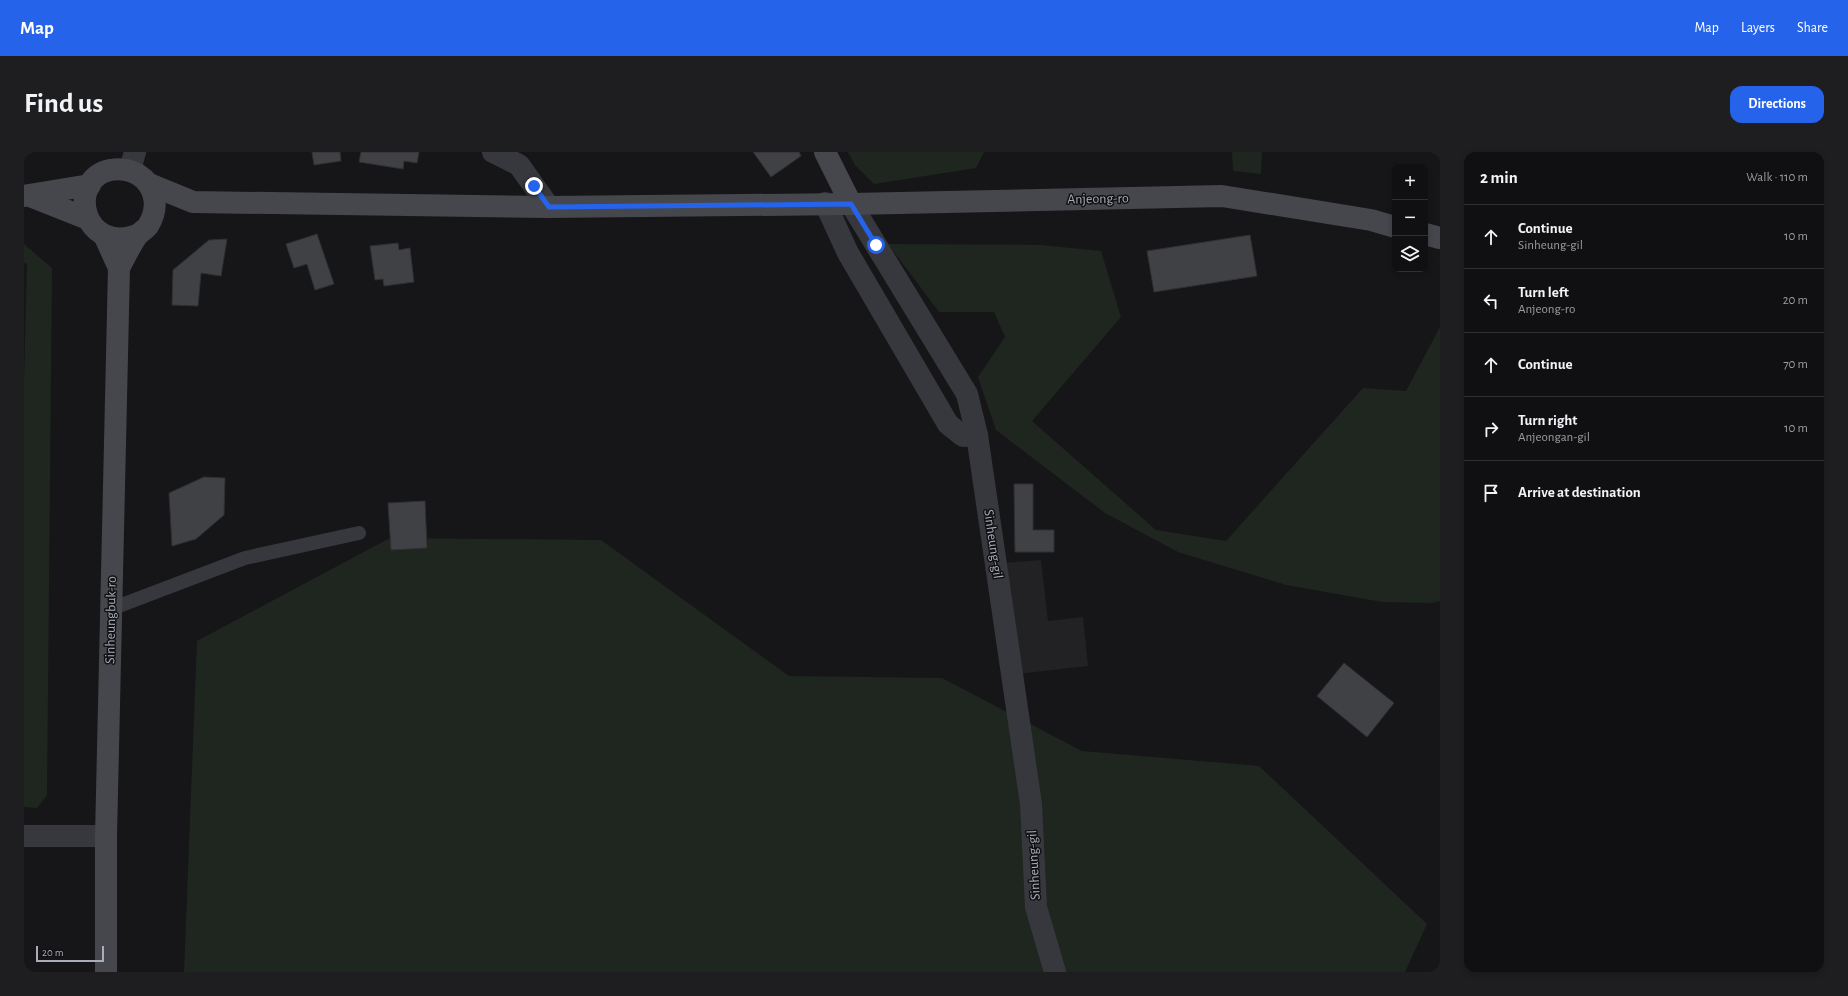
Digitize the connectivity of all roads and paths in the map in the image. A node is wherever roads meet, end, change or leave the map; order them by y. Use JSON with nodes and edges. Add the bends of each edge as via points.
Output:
{"nodes":[{"id":1,"x":493,"y":152,"type":"edge"},
{"id":2,"x":825,"y":152,"type":"edge"},
{"id":3,"x":133,"y":161,"type":"edge"},
{"id":4,"x":149,"y":184,"type":"junction"},
{"id":5,"x":90,"y":185,"type":"junction"},
{"id":6,"x":27,"y":196,"type":"edge"},
{"id":7,"x":193,"y":202,"type":"junction"},
{"id":8,"x":825,"y":203,"type":"junction"},
{"id":9,"x":851,"y":204,"type":"junction"},
{"id":10,"x":549,"y":207,"type":"junction"},
{"id":11,"x":153,"y":217,"type":"junction"},
{"id":12,"x":88,"y":219,"type":"junction"},
{"id":13,"x":1392,"y":226,"type":"edge"},
{"id":14,"x":104,"y":235,"type":"junction"},
{"id":15,"x":138,"y":235,"type":"junction"},
{"id":16,"x":1428,"y":235,"type":"edge"},
{"id":17,"x":1440,"y":238,"type":"edge"},
{"id":18,"x":119,"y":268,"type":"junction"},
{"id":19,"x":977,"y":435,"type":"junction"},
{"id":20,"x":359,"y":533,"type":"dead end"},
{"id":21,"x":111,"y":609,"type":"junction"},
{"id":22,"x":24,"y":836,"type":"edge"},
{"id":23,"x":106,"y":836,"type":"junction"},
{"id":24,"x":106,"y":972,"type":"edge"},
{"id":25,"x":1055,"y":972,"type":"edge"}],
"edges":[{"from":1,"to":10,"type":"street","via":[[519,165]]},
{"from":2,"to":9,"type":"street","name":"Sinheung-gil"},
{"from":3,"to":4,"type":"street","via":[[140,175]]},
{"from":3,"to":5,"type":"street","via":[[119,169],[107,171]]},
{"from":4,"to":7,"type":"street"},
{"from":4,"to":11,"type":"street","via":[[154,194]]},
{"from":5,"to":6,"type":"street"},
{"from":5,"to":12,"type":"street","via":[[85,208]]},
{"from":6,"to":12,"type":"street"},
{"from":7,"to":10,"type":"street","name":"Anjeong-ro"},
{"from":7,"to":11,"type":"street"},
{"from":8,"to":9,"type":"street","name":"Anjeong-ro"},
{"from":8,"to":10,"type":"street","name":"Anjeong-ro"},
{"from":8,"to":19,"type":"street","via":[[848,253],[948,424],[963,436]]},
{"from":9,"to":13,"type":"street","name":"Anjeong-ro","via":[[1222,196],[1371,220]]},
{"from":9,"to":19,"type":"street","name":"Sinheung-gil","via":[[967,394]]},
{"from":11,"to":15,"type":"street"},
{"from":12,"to":14,"type":"street"},
{"from":14,"to":15,"type":"street","via":[[115,239],[127,239]]},
{"from":14,"to":18,"type":"street"},
{"from":15,"to":18,"type":"street"},
{"from":16,"to":17,"type":"street"},
{"from":18,"to":21,"type":"street","name":"Sinheungbuk-ro"},
{"from":19,"to":25,"type":"street","name":"Sinheung-gil","via":[[1031,804],[1036,906]]},
{"from":20,"to":21,"type":"lane","via":[[245,558]]},
{"from":21,"to":23,"type":"street","name":"Sinheungbuk-ro"},
{"from":22,"to":23,"type":"street"},
{"from":23,"to":24,"type":"street","name":"Sinheungbuk-ro"}]}
